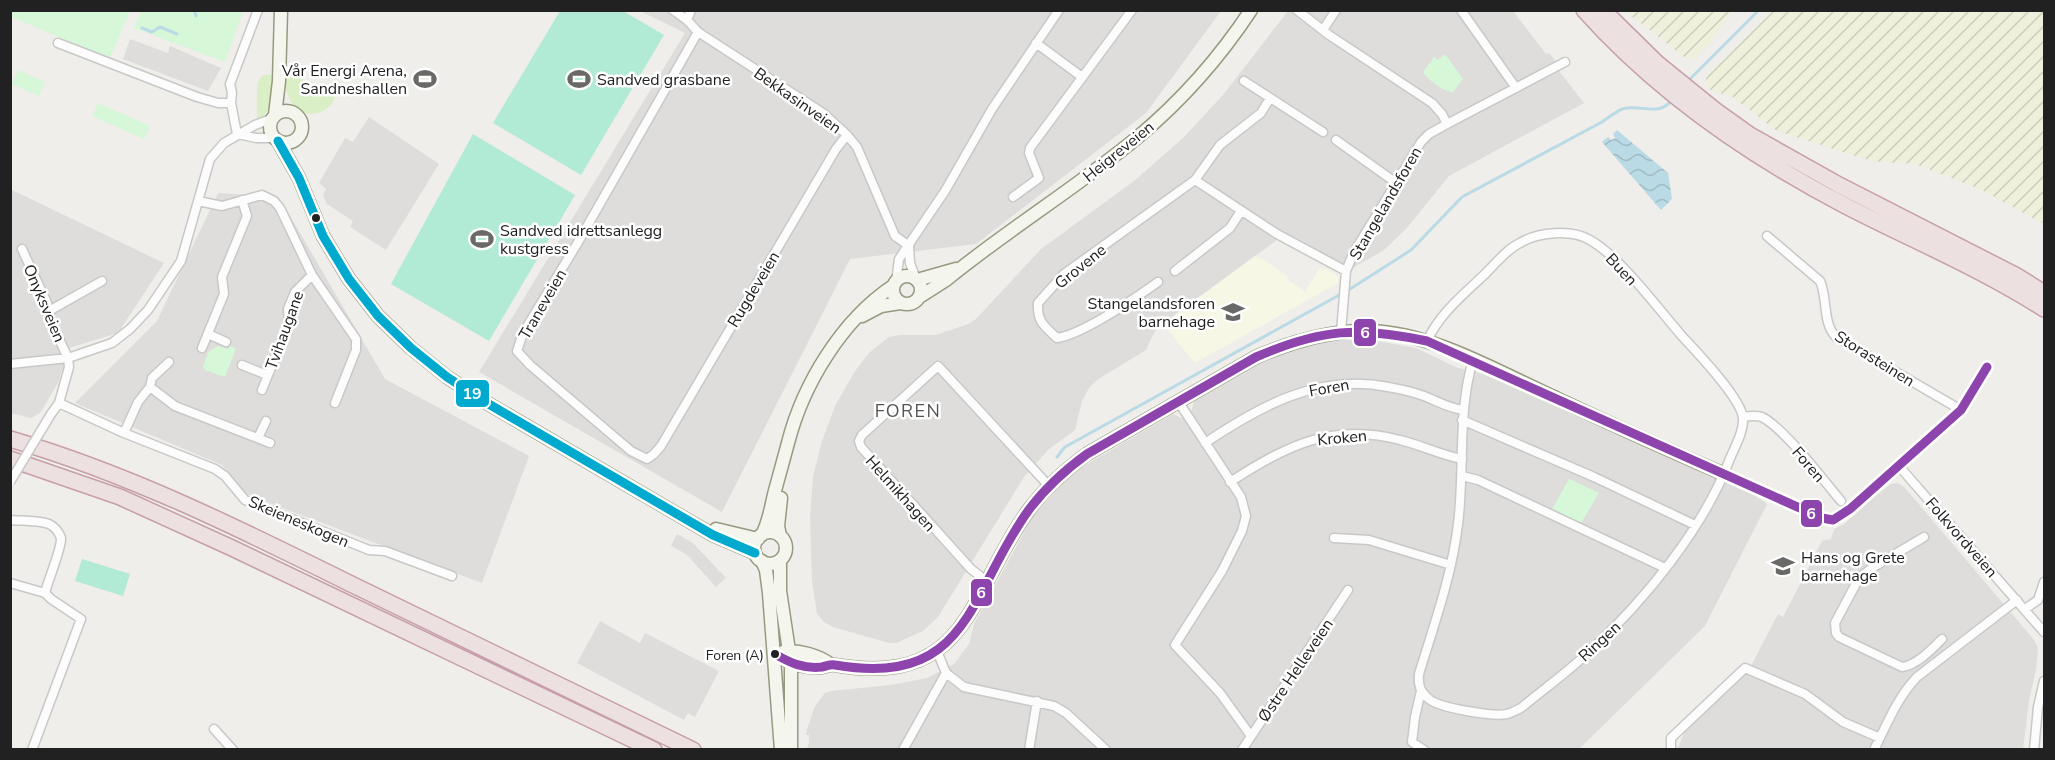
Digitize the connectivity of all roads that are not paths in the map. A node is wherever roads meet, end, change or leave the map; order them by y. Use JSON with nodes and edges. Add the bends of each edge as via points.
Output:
{"nodes":[{"id":1,"x":258,"y":10,"type":"edge"},
{"id":2,"x":281,"y":10,"type":"edge"},
{"id":3,"x":674,"y":10,"type":"edge"},
{"id":4,"x":691,"y":10,"type":"edge"},
{"id":5,"x":1059,"y":10,"type":"edge"},
{"id":6,"x":1132,"y":10,"type":"edge"},
{"id":7,"x":1251,"y":10,"type":"edge"},
{"id":8,"x":1296,"y":10,"type":"edge"},
{"id":9,"x":1336,"y":10,"type":"edge"},
{"id":10,"x":1461,"y":10,"type":"edge"},
{"id":11,"x":1584,"y":10,"type":"edge"},
{"id":12,"x":1603,"y":10,"type":"edge"},
{"id":13,"x":687,"y":20,"type":"junction"},
{"id":14,"x":1323,"y":30,"type":"junction"},
{"id":15,"x":698,"y":32,"type":"junction"},
{"id":16,"x":58,"y":43,"type":"dead end"},
{"id":17,"x":1036,"y":43,"type":"junction"},
{"id":18,"x":1565,"y":62,"type":"dead end"},
{"id":19,"x":1652,"y":68,"type":"junction"},
{"id":20,"x":1082,"y":77,"type":"junction"},
{"id":21,"x":279,"y":81,"type":"junction"},
{"id":22,"x":1244,"y":81,"type":"dead end"},
{"id":23,"x":1516,"y":88,"type":"junction"},
{"id":24,"x":1270,"y":98,"type":"junction"},
{"id":25,"x":231,"y":103,"type":"junction"},
{"id":26,"x":290,"y":111,"type":"junction"},
{"id":27,"x":1711,"y":116,"type":"junction"},
{"id":28,"x":273,"y":117,"type":"junction"},
{"id":29,"x":1447,"y":124,"type":"junction"},
{"id":30,"x":1323,"y":132,"type":"dead end"},
{"id":31,"x":237,"y":134,"type":"junction"},
{"id":32,"x":847,"y":135,"type":"junction"},
{"id":33,"x":276,"y":139,"type":"junction"},
{"id":34,"x":297,"y":139,"type":"junction"},
{"id":35,"x":1336,"y":140,"type":"dead end"},
{"id":36,"x":299,"y":178,"type":"junction"},
{"id":37,"x":1195,"y":180,"type":"junction"},
{"id":38,"x":1395,"y":182,"type":"junction"},
{"id":39,"x":1012,"y":197,"type":"dead end"},
{"id":40,"x":242,"y":200,"type":"junction"},
{"id":41,"x":198,"y":201,"type":"junction"},
{"id":42,"x":1241,"y":211,"type":"junction"},
{"id":43,"x":1767,"y":236,"type":"dead end"},
{"id":44,"x":909,"y":246,"type":"junction"},
{"id":45,"x":22,"y":249,"type":"dead end"},
{"id":46,"x":963,"y":266,"type":"junction"},
{"id":47,"x":1175,"y":271,"type":"dead end"},
{"id":48,"x":1346,"y":271,"type":"junction"},
{"id":49,"x":312,"y":275,"type":"junction"},
{"id":50,"x":917,"y":279,"type":"junction"},
{"id":51,"x":102,"y":281,"type":"dead end"},
{"id":52,"x":1158,"y":282,"type":"dead end"},
{"id":53,"x":894,"y":284,"type":"junction"},
{"id":54,"x":2044,"y":293,"type":"edge"},
{"id":55,"x":921,"y":296,"type":"junction"},
{"id":56,"x":1138,"y":297,"type":"junction"},
{"id":57,"x":900,"y":303,"type":"junction"},
{"id":58,"x":1147,"y":307,"type":"dead end"},
{"id":59,"x":2044,"y":309,"type":"edge"},
{"id":60,"x":49,"y":311,"type":"junction"},
{"id":61,"x":858,"y":318,"type":"junction"},
{"id":62,"x":1341,"y":332,"type":"junction"},
{"id":63,"x":208,"y":334,"type":"junction"},
{"id":64,"x":1427,"y":341,"type":"junction"},
{"id":65,"x":226,"y":342,"type":"dead end"},
{"id":66,"x":202,"y":348,"type":"dead end"},
{"id":67,"x":68,"y":358,"type":"junction"},
{"id":68,"x":1473,"y":360,"type":"junction"},
{"id":69,"x":169,"y":362,"type":"dead end"},
{"id":70,"x":10,"y":364,"type":"edge"},
{"id":71,"x":242,"y":365,"type":"dead end"},
{"id":72,"x":1987,"y":368,"type":"dead end"},
{"id":73,"x":267,"y":375,"type":"junction"},
{"id":74,"x":150,"y":387,"type":"junction"},
{"id":75,"x":262,"y":390,"type":"dead end"},
{"id":76,"x":1178,"y":401,"type":"junction"},
{"id":77,"x":59,"y":403,"type":"junction"},
{"id":78,"x":335,"y":403,"type":"dead end"},
{"id":79,"x":1463,"y":410,"type":"junction"},
{"id":80,"x":1961,"y":410,"type":"junction"},
{"id":81,"x":1743,"y":417,"type":"junction"},
{"id":82,"x":1462,"y":420,"type":"junction"},
{"id":83,"x":266,"y":421,"type":"dead end"},
{"id":84,"x":124,"y":433,"type":"junction"},
{"id":85,"x":258,"y":438,"type":"junction"},
{"id":86,"x":10,"y":439,"type":"edge"},
{"id":87,"x":270,"y":443,"type":"dead end"},
{"id":88,"x":1205,"y":443,"type":"junction"},
{"id":89,"x":661,"y":446,"type":"joint"},
{"id":90,"x":10,"y":459,"type":"edge"},
{"id":91,"x":1462,"y":459,"type":"junction"},
{"id":92,"x":1898,"y":465,"type":"junction"},
{"id":93,"x":781,"y":473,"type":"junction"},
{"id":94,"x":1724,"y":474,"type":"junction"},
{"id":95,"x":1462,"y":476,"type":"junction"},
{"id":96,"x":10,"y":482,"type":"edge"},
{"id":97,"x":1230,"y":482,"type":"junction"},
{"id":98,"x":1049,"y":486,"type":"junction"},
{"id":99,"x":1841,"y":501,"type":"dead end"},
{"id":100,"x":10,"y":520,"type":"edge"},
{"id":101,"x":698,"y":525,"type":"junction"},
{"id":102,"x":1695,"y":525,"type":"junction"},
{"id":103,"x":780,"y":536,"type":"junction"},
{"id":104,"x":760,"y":537,"type":"junction"},
{"id":105,"x":1924,"y":537,"type":"dead end"},
{"id":106,"x":1334,"y":538,"type":"dead end"},
{"id":107,"x":759,"y":557,"type":"junction"},
{"id":108,"x":780,"y":560,"type":"junction"},
{"id":109,"x":1451,"y":565,"type":"junction"},
{"id":110,"x":1665,"y":568,"type":"junction"},
{"id":111,"x":452,"y":576,"type":"dead end"},
{"id":112,"x":988,"y":582,"type":"junction"},
{"id":113,"x":2044,"y":582,"type":"edge"},
{"id":114,"x":10,"y":583,"type":"edge"},
{"id":115,"x":1347,"y":591,"type":"dead end"},
{"id":116,"x":45,"y":593,"type":"junction"},
{"id":117,"x":2017,"y":600,"type":"junction"},
{"id":118,"x":2025,"y":609,"type":"junction"},
{"id":119,"x":2044,"y":632,"type":"edge"},
{"id":120,"x":1942,"y":639,"type":"dead end"},
{"id":121,"x":937,"y":651,"type":"junction"},
{"id":122,"x":775,"y":654,"type":"junction"},
{"id":123,"x":790,"y":657,"type":"junction"},
{"id":124,"x":946,"y":673,"type":"junction"},
{"id":125,"x":2044,"y":681,"type":"edge"},
{"id":126,"x":1421,"y":691,"type":"junction"},
{"id":127,"x":1037,"y":701,"type":"junction"},
{"id":128,"x":2041,"y":708,"type":"edge"},
{"id":129,"x":214,"y":729,"type":"dead end"},
{"id":130,"x":1251,"y":736,"type":"junction"},
{"id":131,"x":1880,"y":738,"type":"junction"},
{"id":132,"x":32,"y":750,"type":"edge"},
{"id":133,"x":233,"y":750,"type":"edge"},
{"id":134,"x":654,"y":750,"type":"edge"},
{"id":135,"x":693,"y":750,"type":"edge"},
{"id":136,"x":781,"y":750,"type":"edge"},
{"id":137,"x":791,"y":750,"type":"edge"},
{"id":138,"x":903,"y":750,"type":"edge"},
{"id":139,"x":1029,"y":750,"type":"edge"},
{"id":140,"x":1106,"y":750,"type":"edge"},
{"id":141,"x":1242,"y":750,"type":"edge"},
{"id":142,"x":1424,"y":750,"type":"edge"},
{"id":143,"x":1671,"y":750,"type":"edge"},
{"id":144,"x":1874,"y":750,"type":"edge"},
{"id":145,"x":2034,"y":750,"type":"edge"}],
"edges":[{"from":1,"to":25,"type":"street","via":[[230,84]]},
{"from":2,"to":21,"type":"main road"},
{"from":3,"to":13,"type":"street","name":"Bekkasinveien"},
{"from":4,"to":13,"type":"street"},
{"from":5,"to":17,"type":"street"},
{"from":6,"to":20,"type":"street"},
{"from":7,"to":46,"type":"main road","name":"Heigreveien","via":[[1218,55],[1158,119],[1117,154]]},
{"from":8,"to":14,"type":"street"},
{"from":9,"to":14,"type":"street"},
{"from":10,"to":23,"type":"street"},
{"from":11,"to":19,"type":"highway","via":[[1608,37]]},
{"from":12,"to":19,"type":"highway"},
{"from":13,"to":15,"type":"street","name":"Bekkasinveien"},
{"from":14,"to":29,"type":"street","via":[[1432,103]]},
{"from":15,"to":32,"type":"street","name":"Bekkasinveien","via":[[823,113]]},
{"from":15,"to":89,"type":"street","name":"Traneveien","via":[[523,333],[517,351],[631,451],[647,459]]},
{"from":16,"to":25,"type":"street","via":[[197,97]]},
{"from":17,"to":20,"type":"street"},
{"from":17,"to":44,"type":"street"},
{"from":18,"to":23,"type":"street","name":"Stangelandsforen"},
{"from":19,"to":27,"type":"highway"},
{"from":20,"to":39,"type":"street","via":[[1030,148],[1040,178]]},
{"from":21,"to":26,"type":"main road"},
{"from":21,"to":28,"type":"main road"},
{"from":22,"to":24,"type":"street"},
{"from":23,"to":29,"type":"street","name":"Stangelandsforen"},
{"from":24,"to":30,"type":"street"},
{"from":24,"to":37,"type":"street","name":"Grovene","via":[[1261,113],[1220,145]]},
{"from":25,"to":31,"type":"street"},
{"from":26,"to":28,"type":"main road","via":[[283,110]]},
{"from":26,"to":34,"type":"main road","via":[[301,121],[302,131]]},
{"from":27,"to":54,"type":"highway"},
{"from":27,"to":59,"type":"highway","via":[[1775,167]]},
{"from":28,"to":31,"type":"street"},
{"from":28,"to":33,"type":"main road","via":[[270,130]]},
{"from":29,"to":38,"type":"street","name":"Stangelandsforen","via":[[1421,142]]},
{"from":31,"to":33,"type":"street"},
{"from":31,"to":41,"type":"street","via":[[210,159]]},
{"from":32,"to":44,"type":"street","name":"Bekkasinveien","via":[[857,147],[895,236]]},
{"from":32,"to":89,"type":"street","name":"Rugdeveien"},
{"from":33,"to":34,"type":"main road","via":[[286,143]]},
{"from":33,"to":36,"type":"main road"},
{"from":34,"to":36,"type":"main road"},
{"from":35,"to":38,"type":"street"},
{"from":36,"to":101,"type":"main road","via":[[314,218],[349,279],[378,316],[411,348],[487,403]]},
{"from":37,"to":42,"type":"street"},
{"from":37,"to":56,"type":"street","name":"Grovene","via":[[1064,274],[1038,303],[1037,314],[1042,325],[1057,338],[1070,336]]},
{"from":38,"to":48,"type":"street","name":"Stangelandsforen"},
{"from":40,"to":41,"type":"street","name":"Tvihaugane","via":[[222,206]]},
{"from":40,"to":49,"type":"street","name":"Tvihaugane","via":[[262,195],[274,201]]},
{"from":40,"to":63,"type":"street","via":[[247,216],[222,278],[224,294]]},
{"from":41,"to":67,"type":"street","via":[[181,261],[148,310],[112,343]]},
{"from":42,"to":47,"type":"street","via":[[1230,228]]},
{"from":42,"to":48,"type":"street"},
{"from":43,"to":80,"type":"street","name":"Storasteinen","via":[[1820,281],[1828,325],[1836,337]]},
{"from":44,"to":50,"type":"street","via":[[910,263]]},
{"from":44,"to":53,"type":"street","via":[[899,260]]},
{"from":45,"to":60,"type":"street","name":"Onyksveien"},
{"from":46,"to":50,"type":"main road","name":"Heigreveien"},
{"from":46,"to":55,"type":"main road","name":"Heigreveien"},
{"from":48,"to":62,"type":"street","name":"Stangelandsforen"},
{"from":49,"to":73,"type":"street","name":"Tvihaugane","via":[[295,292],[288,309],[289,323]]},
{"from":49,"to":78,"type":"street","name":"Tvihaugane","via":[[356,339],[356,350]]},
{"from":50,"to":53,"type":"main road","name":"Heigreveien","via":[[905,276]]},
{"from":50,"to":55,"type":"main road","via":[[922,287]]},
{"from":51,"to":60,"type":"street"},
{"from":52,"to":56,"type":"street","name":"Grovene"},
{"from":53,"to":57,"type":"main road","via":[[895,298]]},
{"from":53,"to":61,"type":"main road","name":"Heigreveien"},
{"from":55,"to":57,"type":"main road","name":"Heigreveien","via":[[912,304]]},
{"from":56,"to":58,"type":"street"},
{"from":57,"to":61,"type":"main road","name":"Heigreveien","via":[[881,306]]},
{"from":60,"to":67,"type":"street","name":"Onyksveien"},
{"from":61,"to":93,"type":"main road","name":"Heigreveien","via":[[828,353],[807,392],[788,441]]},
{"from":62,"to":64,"type":"main road","via":[[1372,331]]},
{"from":62,"to":76,"type":"main road","via":[[1313,337],[1256,357]]},
{"from":63,"to":65,"type":"street"},
{"from":63,"to":66,"type":"street"},
{"from":64,"to":68,"type":"main road"},
{"from":64,"to":81,"type":"street","name":"Buen","via":[[1442,316],[1519,243],[1544,234],[1588,238],[1605,250],[1690,345],[1736,399]]},
{"from":67,"to":70,"type":"street"},
{"from":67,"to":77,"type":"street"},
{"from":68,"to":79,"type":"street"},
{"from":68,"to":94,"type":"main road"},
{"from":69,"to":74,"type":"street","via":[[152,378]]},
{"from":71,"to":73,"type":"street"},
{"from":72,"to":80,"type":"street"},
{"from":73,"to":75,"type":"street","name":"Tvihaugane"},
{"from":74,"to":84,"type":"street","via":[[138,402]]},
{"from":74,"to":85,"type":"street","via":[[175,406]]},
{"from":76,"to":88,"type":"street"},
{"from":76,"to":98,"type":"main road","via":[[1087,454]]},
{"from":77,"to":84,"type":"street","name":"Skeieneskogen"},
{"from":77,"to":96,"type":"street","bridge":true},
{"from":79,"to":82,"type":"street"},
{"from":79,"to":88,"type":"street","name":"Foren","via":[[1389,387],[1359,382],[1338,384],[1278,400],[1243,417]]},
{"from":80,"to":92,"type":"street"},
{"from":81,"to":94,"type":"street"},
{"from":81,"to":99,"type":"street","name":"Foren","via":[[1759,416],[1770,423]]},
{"from":82,"to":91,"type":"street"},
{"from":82,"to":102,"type":"street"},
{"from":83,"to":85,"type":"street"},
{"from":84,"to":111,"type":"street","name":"Skeieneskogen","via":[[215,469],[245,500],[369,550],[385,550]]},
{"from":85,"to":87,"type":"street"},
{"from":86,"to":135,"type":"highway","via":[[129,480],[242,530]]},
{"from":88,"to":97,"type":"street"},
{"from":90,"to":134,"type":"highway","via":[[120,497],[222,543]]},
{"from":91,"to":95,"type":"street"},
{"from":91,"to":97,"type":"street","name":"Kroken","via":[[1397,439],[1342,434],[1295,445]]},
{"from":92,"to":94,"type":"street","via":[[1833,520]]},
{"from":92,"to":117,"type":"street","name":"Folkvordveien"},
{"from":93,"to":103,"type":"main road","name":"Heigreveien"},
{"from":93,"to":104,"type":"main road","name":"Heigreveien"},
{"from":94,"to":102,"type":"street","name":"Ringen"},
{"from":95,"to":109,"type":"street"},
{"from":95,"to":110,"type":"street"},
{"from":97,"to":130,"type":"street","via":[[1244,505],[1242,531],[1222,571],[1175,645],[1220,693]]},
{"from":98,"to":112,"type":"main road","via":[[1028,511]]},
{"from":98,"to":112,"type":"street","name":"Helmikhagen","via":[[938,366],[862,435],[861,447],[971,569]]},
{"from":100,"to":116,"type":"street","via":[[49,524],[61,537]]},
{"from":101,"to":104,"type":"main road"},
{"from":101,"to":107,"type":"main road"},
{"from":102,"to":110,"type":"street","name":"Ringen"},
{"from":103,"to":104,"type":"main road","via":[[772,532]]},
{"from":103,"to":108,"type":"main road","via":[[786,548]]},
{"from":104,"to":107,"type":"main road","via":[[755,543]]},
{"from":105,"to":120,"type":"street","via":[[1863,574],[1835,628],[1839,637],[1902,668]]},
{"from":106,"to":109,"type":"street","via":[[1369,540]]},
{"from":107,"to":108,"type":"main road","via":[[771,564]]},
{"from":107,"to":122,"type":"main road","via":[[767,579]]},
{"from":108,"to":123,"type":"main road","via":[[778,580]]},
{"from":109,"to":126,"type":"street","via":[[1419,674]]},
{"from":110,"to":126,"type":"street","name":"Ringen","via":[[1634,607],[1590,651],[1521,708],[1495,714],[1438,705]]},
{"from":112,"to":121,"type":"main road","via":[[957,632]]},
{"from":113,"to":118,"type":"street","via":[[2038,600]]},
{"from":114,"to":116,"type":"street"},
{"from":115,"to":130,"type":"street","name":"Østre Helleveien"},
{"from":116,"to":132,"type":"street","via":[[81,619]]},
{"from":117,"to":118,"type":"street","name":"Folkvordveien"},
{"from":117,"to":131,"type":"street","via":[[1917,677],[1898,700]]},
{"from":118,"to":119,"type":"street","name":"Folkvordveien"},
{"from":121,"to":123,"type":"main road","via":[[915,662],[865,670],[830,664],[824,659]]},
{"from":121,"to":124,"type":"street"},
{"from":122,"to":123,"type":"main road"},
{"from":122,"to":136,"type":"main road"},
{"from":123,"to":137,"type":"main road"},
{"from":124,"to":127,"type":"street","via":[[964,687]]},
{"from":124,"to":138,"type":"street"},
{"from":125,"to":128,"type":"street"},
{"from":126,"to":142,"type":"street","via":[[1412,742]]},
{"from":127,"to":139,"type":"street"},
{"from":127,"to":140,"type":"street","via":[[1066,713]]},
{"from":128,"to":145,"type":"street"},
{"from":129,"to":133,"type":"street"},
{"from":130,"to":141,"type":"street","name":"Østre Helleveien"},
{"from":131,"to":143,"type":"street","via":[[1843,722],[1805,694],[1745,668],[1671,738]]},
{"from":131,"to":144,"type":"street"}]}
